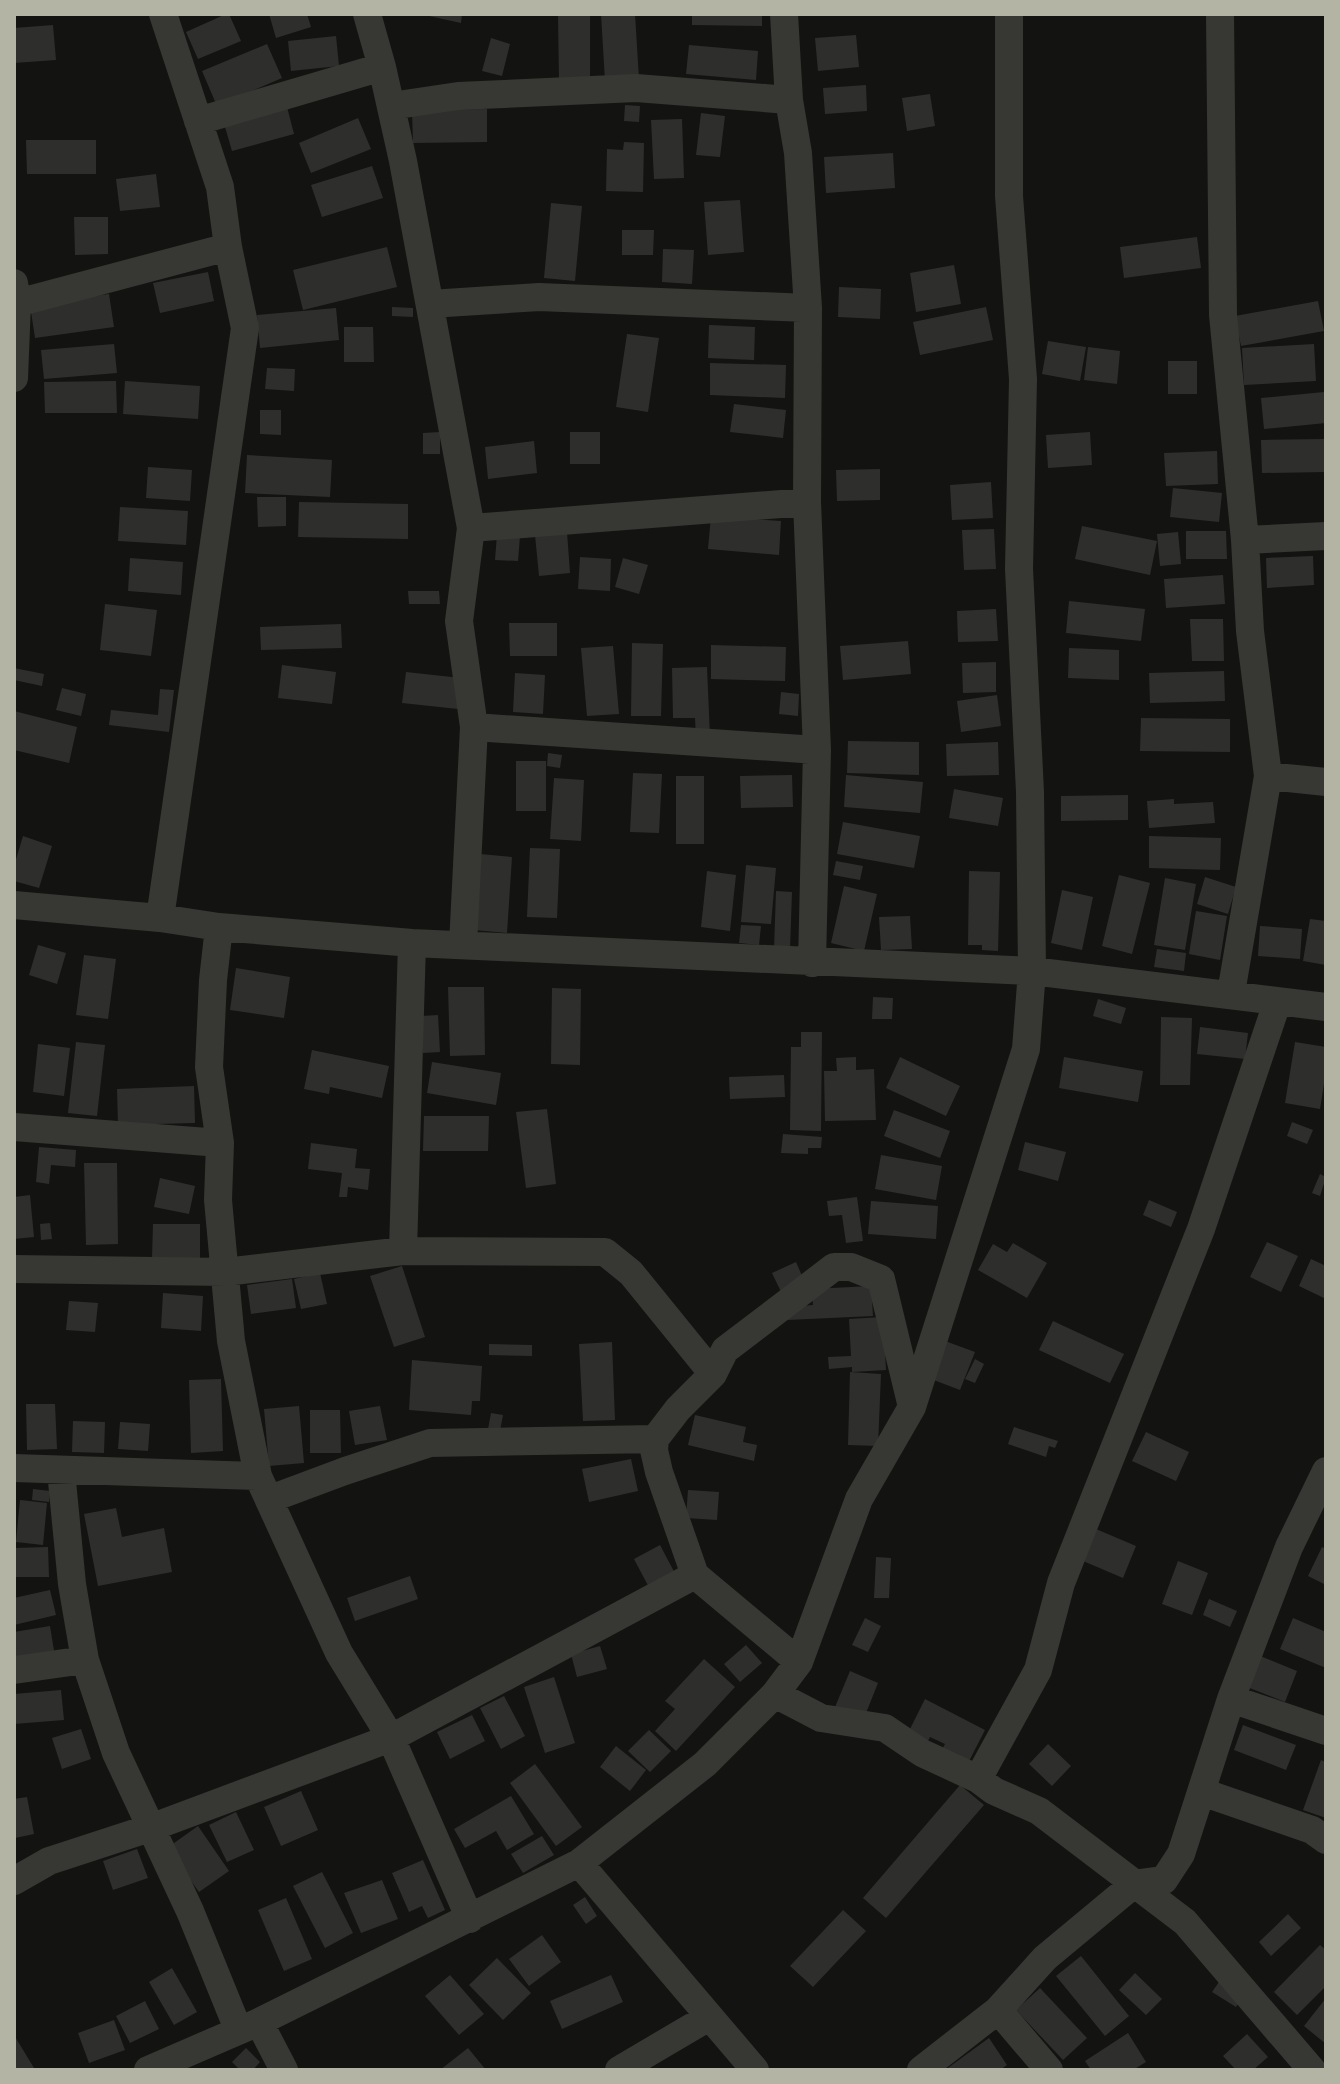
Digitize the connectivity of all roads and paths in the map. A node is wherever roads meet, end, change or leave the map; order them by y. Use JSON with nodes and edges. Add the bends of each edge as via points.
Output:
{"nodes":[{"id":1,"x":163,"y":14,"type":"edge"},
{"id":2,"x":367,"y":14,"type":"edge"},
{"id":3,"x":784,"y":14,"type":"edge"},
{"id":4,"x":1009,"y":14,"type":"edge"},
{"id":5,"x":1220,"y":14,"type":"edge"},
{"id":6,"x":382,"y":67,"type":"junction"},
{"id":7,"x":789,"y":100,"type":"junction"},
{"id":8,"x":391,"y":106,"type":"junction"},
{"id":9,"x":198,"y":121,"type":"junction"},
{"id":10,"x":228,"y":247,"type":"junction"},
{"id":11,"x":16,"y":293,"type":"edge"},
{"id":12,"x":430,"y":304,"type":"junction"},
{"id":13,"x":808,"y":308,"type":"junction"},
{"id":14,"x":14,"y":378,"type":"edge"},
{"id":15,"x":807,"y":502,"type":"junction"},
{"id":16,"x":471,"y":528,"type":"junction"},
{"id":17,"x":1326,"y":536,"type":"edge"},
{"id":18,"x":1245,"y":540,"type":"junction"},
{"id":19,"x":474,"y":727,"type":"junction"},
{"id":20,"x":817,"y":750,"type":"junction"},
{"id":21,"x":1268,"y":776,"type":"junction"},
{"id":22,"x":1326,"y":782,"type":"edge"},
{"id":23,"x":14,"y":905,"type":"edge"},
{"id":24,"x":160,"y":918,"type":"junction"},
{"id":25,"x":219,"y":927,"type":"junction"},
{"id":26,"x":412,"y":943,"type":"junction"},
{"id":27,"x":463,"y":945,"type":"junction"},
{"id":28,"x":812,"y":963,"type":"junction"},
{"id":29,"x":1032,"y":971,"type":"junction"},
{"id":30,"x":1231,"y":993,"type":"junction"},
{"id":31,"x":1277,"y":1003,"type":"junction"},
{"id":32,"x":1326,"y":1007,"type":"edge"},
{"id":33,"x":14,"y":1127,"type":"edge"},
{"id":34,"x":220,"y":1143,"type":"junction"},
{"id":35,"x":403,"y":1251,"type":"junction"},
{"id":36,"x":14,"y":1269,"type":"edge"},
{"id":37,"x":225,"y":1272,"type":"junction"},
{"id":38,"x":713,"y":1374,"type":"junction"},
{"id":39,"x":912,"y":1407,"type":"junction"},
{"id":40,"x":655,"y":1439,"type":"junction"},
{"id":41,"x":14,"y":1468,"type":"edge"},
{"id":42,"x":61,"y":1471,"type":"junction"},
{"id":43,"x":1326,"y":1471,"type":"edge"},
{"id":44,"x":264,"y":1488,"type":"junction"},
{"id":45,"x":695,"y":1575,"type":"junction"},
{"id":46,"x":85,"y":1660,"type":"junction"},
{"id":47,"x":799,"y":1662,"type":"junction"},
{"id":48,"x":14,"y":1670,"type":"edge"},
{"id":49,"x":775,"y":1694,"type":"junction"},
{"id":50,"x":1231,"y":1699,"type":"junction"},
{"id":51,"x":1326,"y":1731,"type":"edge"},
{"id":52,"x":391,"y":1738,"type":"junction"},
{"id":53,"x":978,"y":1779,"type":"junction"},
{"id":54,"x":1202,"y":1792,"type":"junction"},
{"id":55,"x":150,"y":1828,"type":"junction"},
{"id":56,"x":1326,"y":1840,"type":"edge"},
{"id":57,"x":579,"y":1863,"type":"junction"},
{"id":58,"x":14,"y":1881,"type":"edge"},
{"id":59,"x":1134,"y":1884,"type":"junction"},
{"id":60,"x":470,"y":1919,"type":"junction"},
{"id":61,"x":998,"y":2010,"type":"junction"},
{"id":62,"x":709,"y":2017,"type":"junction"},
{"id":63,"x":248,"y":2026,"type":"junction"},
{"id":64,"x":148,"y":2070,"type":"edge"},
{"id":65,"x":284,"y":2070,"type":"edge"},
{"id":66,"x":619,"y":2070,"type":"edge"},
{"id":67,"x":755,"y":2070,"type":"edge"},
{"id":68,"x":921,"y":2070,"type":"edge"},
{"id":69,"x":1049,"y":2070,"type":"edge"},
{"id":70,"x":1312,"y":2070,"type":"edge"}],
"edges":[{"from":1,"to":9,"type":"street"},
{"from":2,"to":6,"type":"street"},
{"from":3,"to":7,"type":"street"},
{"from":4,"to":29,"type":"street","via":[[1009,196],[1023,379],[1019,569]]},
{"from":5,"to":18,"type":"street","via":[[1223,315]]},
{"from":6,"to":8,"type":"street"},
{"from":6,"to":9,"type":"street"},
{"from":7,"to":8,"type":"street","via":[[636,88],[458,96]]},
{"from":7,"to":13,"type":"street","via":[[798,153]]},
{"from":8,"to":12,"type":"street"},
{"from":9,"to":10,"type":"street","via":[[220,187]]},
{"from":10,"to":11,"type":"street"},
{"from":10,"to":24,"type":"street","via":[[245,328]]},
{"from":11,"to":14,"type":"street"},
{"from":12,"to":13,"type":"street","via":[[539,297]]},
{"from":12,"to":16,"type":"street"},
{"from":13,"to":15,"type":"street"},
{"from":15,"to":16,"type":"street"},
{"from":15,"to":20,"type":"street"},
{"from":16,"to":19,"type":"street","via":[[459,621]]},
{"from":17,"to":18,"type":"street"},
{"from":18,"to":21,"type":"street"},
{"from":19,"to":20,"type":"street"},
{"from":19,"to":27,"type":"street"},
{"from":20,"to":28,"type":"street"},
{"from":21,"to":22,"type":"street"},
{"from":21,"to":30,"type":"street"},
{"from":23,"to":24,"type":"street"},
{"from":24,"to":25,"type":"street"},
{"from":25,"to":26,"type":"street"},
{"from":25,"to":34,"type":"street","via":[[209,1067]]},
{"from":26,"to":27,"type":"street"},
{"from":26,"to":35,"type":"street"},
{"from":27,"to":28,"type":"street"},
{"from":28,"to":29,"type":"street"},
{"from":29,"to":30,"type":"street"},
{"from":29,"to":39,"type":"street","via":[[1026,1049]]},
{"from":30,"to":31,"type":"street"},
{"from":31,"to":32,"type":"street"},
{"from":31,"to":53,"type":"street","via":[[1201,1229],[1061,1583],[1038,1670]]},
{"from":33,"to":34,"type":"street"},
{"from":34,"to":37,"type":"street","via":[[218,1200]]},
{"from":35,"to":37,"type":"street"},
{"from":35,"to":38,"type":"street","via":[[605,1252],[631,1273]]},
{"from":36,"to":37,"type":"street"},
{"from":37,"to":44,"type":"street","via":[[231,1341]]},
{"from":38,"to":39,"type":"street","via":[[725,1350],[841,1266],[881,1279]]},
{"from":38,"to":40,"type":"street"},
{"from":39,"to":47,"type":"street","via":[[859,1499]]},
{"from":40,"to":44,"type":"street","via":[[430,1443],[345,1471]]},
{"from":40,"to":45,"type":"street","via":[[659,1472]]},
{"from":41,"to":42,"type":"street"},
{"from":42,"to":44,"type":"street","via":[[122,1470]]},
{"from":42,"to":46,"type":"street"},
{"from":43,"to":50,"type":"street","via":[[1289,1547]]},
{"from":44,"to":52,"type":"street","via":[[339,1653]]},
{"from":45,"to":47,"type":"street"},
{"from":45,"to":52,"type":"street"},
{"from":46,"to":48,"type":"street"},
{"from":46,"to":55,"type":"street","via":[[116,1753]]},
{"from":47,"to":49,"type":"street"},
{"from":49,"to":53,"type":"street","via":[[821,1718],[885,1728],[922,1753]]},
{"from":49,"to":57,"type":"street","via":[[705,1764]]},
{"from":50,"to":51,"type":"street"},
{"from":50,"to":54,"type":"street"},
{"from":52,"to":55,"type":"street"},
{"from":52,"to":60,"type":"street"},
{"from":53,"to":59,"type":"street","via":[[1039,1811]]},
{"from":54,"to":56,"type":"street","via":[[1312,1830]]},
{"from":54,"to":59,"type":"street","via":[[1181,1854],[1164,1880]]},
{"from":55,"to":58,"type":"street","via":[[49,1861]]},
{"from":55,"to":63,"type":"street"},
{"from":57,"to":60,"type":"street"},
{"from":57,"to":62,"type":"street"},
{"from":59,"to":61,"type":"street","via":[[1045,1958]]},
{"from":59,"to":70,"type":"street","via":[[1185,1922]]},
{"from":60,"to":63,"type":"street"},
{"from":61,"to":68,"type":"street"},
{"from":61,"to":69,"type":"street"},
{"from":62,"to":66,"type":"street"},
{"from":62,"to":67,"type":"street"},
{"from":63,"to":64,"type":"street"},
{"from":63,"to":65,"type":"street"}]}
